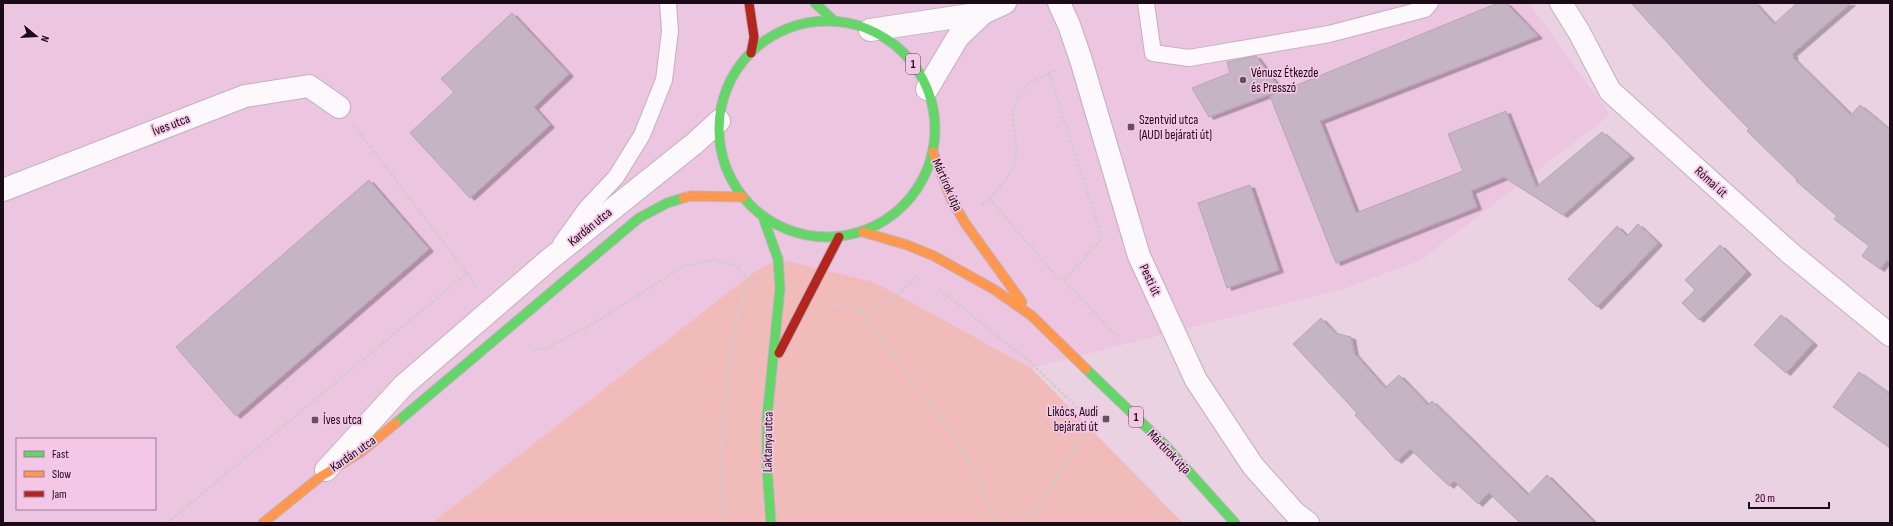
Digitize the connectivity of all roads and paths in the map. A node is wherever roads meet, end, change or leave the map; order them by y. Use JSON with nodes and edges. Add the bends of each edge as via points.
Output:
{"nodes":[{"id":1,"x":668,"y":3,"type":"edge"},
{"id":2,"x":750,"y":3,"type":"edge"},
{"id":3,"x":815,"y":3,"type":"edge"},
{"id":4,"x":1005,"y":3,"type":"edge"},
{"id":5,"x":1060,"y":3,"type":"edge"},
{"id":6,"x":1146,"y":3,"type":"edge"},
{"id":7,"x":1430,"y":3,"type":"edge"},
{"id":8,"x":1561,"y":3,"type":"edge"},
{"id":9,"x":983,"y":13,"type":"junction"},
{"id":10,"x":834,"y":21,"type":"junction"},
{"id":11,"x":870,"y":30,"type":"junction"},
{"id":12,"x":750,"y":53,"type":"junction"},
{"id":13,"x":1081,"y":60,"type":"junction"},
{"id":14,"x":1048,"y":73,"type":"junction"},
{"id":15,"x":927,"y":89,"type":"junction"},
{"id":16,"x":339,"y":107,"type":"joint"},
{"id":17,"x":719,"y":121,"type":"junction"},
{"id":18,"x":933,"y":152,"type":"junction"},
{"id":19,"x":3,"y":190,"type":"edge"},
{"id":20,"x":742,"y":197,"type":"junction"},
{"id":21,"x":989,"y":198,"type":"junction"},
{"id":22,"x":763,"y":217,"type":"junction"},
{"id":23,"x":965,"y":223,"type":"junction"},
{"id":24,"x":863,"y":232,"type":"junction"},
{"id":25,"x":839,"y":237,"type":"junction"},
{"id":26,"x":934,"y":256,"type":"junction"},
{"id":27,"x":550,"y":259,"type":"junction"},
{"id":28,"x":467,"y":273,"type":"junction"},
{"id":29,"x":748,"y":280,"type":"junction"},
{"id":30,"x":1064,"y":281,"type":"junction"},
{"id":31,"x":780,"y":288,"type":"junction"},
{"id":32,"x":938,"y":288,"type":"dead end"},
{"id":33,"x":808,"y":298,"type":"junction"},
{"id":34,"x":491,"y":310,"type":"junction"},
{"id":35,"x":862,"y":311,"type":"junction"},
{"id":36,"x":1032,"y":316,"type":"junction"},
{"id":37,"x":508,"y":329,"type":"junction"},
{"id":38,"x":1890,"y":335,"type":"edge"},
{"id":39,"x":1121,"y":340,"type":"dead end"},
{"id":40,"x":774,"y":361,"type":"junction"},
{"id":41,"x":320,"y":477,"type":"junction"},
{"id":42,"x":167,"y":523,"type":"edge"},
{"id":43,"x":263,"y":523,"type":"edge"},
{"id":44,"x":725,"y":523,"type":"edge"},
{"id":45,"x":771,"y":523,"type":"edge"},
{"id":46,"x":995,"y":523,"type":"edge"},
{"id":47,"x":1026,"y":523,"type":"edge"},
{"id":48,"x":1235,"y":523,"type":"edge"},
{"id":49,"x":1308,"y":523,"type":"edge"}],
"edges":[{"from":1,"to":27,"type":"lane","via":[[670,30],[664,80],[642,135],[616,176],[586,209]]},
{"from":2,"to":12,"type":"main road","name":"Mártírok útja","number":"1","via":[[754,37]]},
{"from":3,"to":10,"type":"main road"},
{"from":4,"to":9,"type":"street"},
{"from":5,"to":13,"type":"street","name":"Pesti út"},
{"from":6,"to":7,"type":"lane","via":[[1153,53],[1189,58],[1329,34],[1425,9]]},
{"from":8,"to":38,"type":"street","name":"Római út","via":[[1610,91],[1790,253]]},
{"from":9,"to":11,"type":"street"},
{"from":9,"to":15,"type":"street","via":[[958,37]]},
{"from":10,"to":11,"type":"main road","name":"Mártírok útja","number":"1"},
{"from":10,"to":12,"type":"main road","name":"Mártírok útja","number":"1","via":[[816,22],[786,30],[765,41]]},
{"from":11,"to":15,"type":"main road","name":"Mártírok útja","number":"1","via":[[894,44],[914,65]]},
{"from":12,"to":17,"type":"main road","name":"Mártírok útja","number":"1","via":[[729,84],[722,102]]},
{"from":13,"to":14,"type":"path"},
{"from":13,"to":49,"type":"street","name":"Pesti út","via":[[1139,256],[1196,380],[1252,466],[1295,513]]},
{"from":14,"to":21,"type":"path","via":[[1036,78],[1023,89],[1015,103],[1015,161],[1007,178]]},
{"from":14,"to":30,"type":"path","via":[[1102,238]]},
{"from":15,"to":18,"type":"main road","name":"Mártírok útja","number":"1","via":[[935,131]]},
{"from":16,"to":19,"type":"street","name":"Íves utca","via":[[309,86],[245,96]]},
{"from":16,"to":28,"type":"path"},
{"from":17,"to":20,"type":"main road","name":"Mártírok útja","number":"1","via":[[722,155],[728,174]]},
{"from":17,"to":27,"type":"street","name":"Kardán utca"},
{"from":18,"to":23,"type":"main road","name":"Mártírok útja","number":"1","via":[[951,199]]},
{"from":18,"to":24,"type":"main road","name":"Mártírok útja","number":"1","via":[[926,173],[915,192],[900,209],[883,222]]},
{"from":20,"to":22,"type":"main road","name":"Mártírok útja","number":"1"},
{"from":20,"to":37,"type":"main road","name":"Kardán utca","via":[[691,196],[667,203],[639,218]]},
{"from":21,"to":23,"type":"path"},
{"from":21,"to":30,"type":"path","via":[[1055,275]]},
{"from":22,"to":25,"type":"main road","name":"Mártírok útja","number":"1","via":[[786,230],[807,236]]},
{"from":22,"to":31,"type":"main road","name":"Laktanya utca","via":[[778,259]]},
{"from":23,"to":36,"type":"main road","name":"Mártírok útja","number":"1"},
{"from":24,"to":25,"type":"main road","name":"Mártírok útja","number":"1"},
{"from":24,"to":26,"type":"main road","name":"Mártírok útja","number":"1"},
{"from":25,"to":33,"type":"main road","name":"Laktanya utca"},
{"from":26,"to":35,"type":"path","via":[[920,274],[893,299]]},
{"from":26,"to":36,"type":"main road","name":"Mártírok útja","number":"1","via":[[995,290]]},
{"from":27,"to":34,"type":"street","name":"Kardán utca"},
{"from":28,"to":34,"type":"path"},
{"from":28,"to":42,"type":"path"},
{"from":29,"to":31,"type":"path"},
{"from":29,"to":37,"type":"path","via":[[737,266],[714,260],[684,266],[594,323],[547,348],[534,349]]},
{"from":29,"to":44,"type":"path","via":[[738,310],[728,370],[722,446]]},
{"from":30,"to":39,"type":"path"},
{"from":31,"to":40,"type":"main road","name":"Laktanya utca"},
{"from":32,"to":47,"type":"path","via":[[1030,362],[1093,423]]},
{"from":33,"to":35,"type":"path"},
{"from":33,"to":40,"type":"main road","name":"Laktanya utca"},
{"from":34,"to":41,"type":"street","name":"Kardán utca","via":[[404,385]]},
{"from":35,"to":46,"type":"path","via":[[960,444],[980,482]]},
{"from":36,"to":48,"type":"main road","name":"Mártírok útja","number":"1","via":[[1164,444]]},
{"from":37,"to":41,"type":"main road","name":"Kardán utca","via":[[361,452]]},
{"from":40,"to":45,"type":"main road","name":"Laktanya utca","via":[[767,418]]},
{"from":41,"to":43,"type":"main road"}]}
